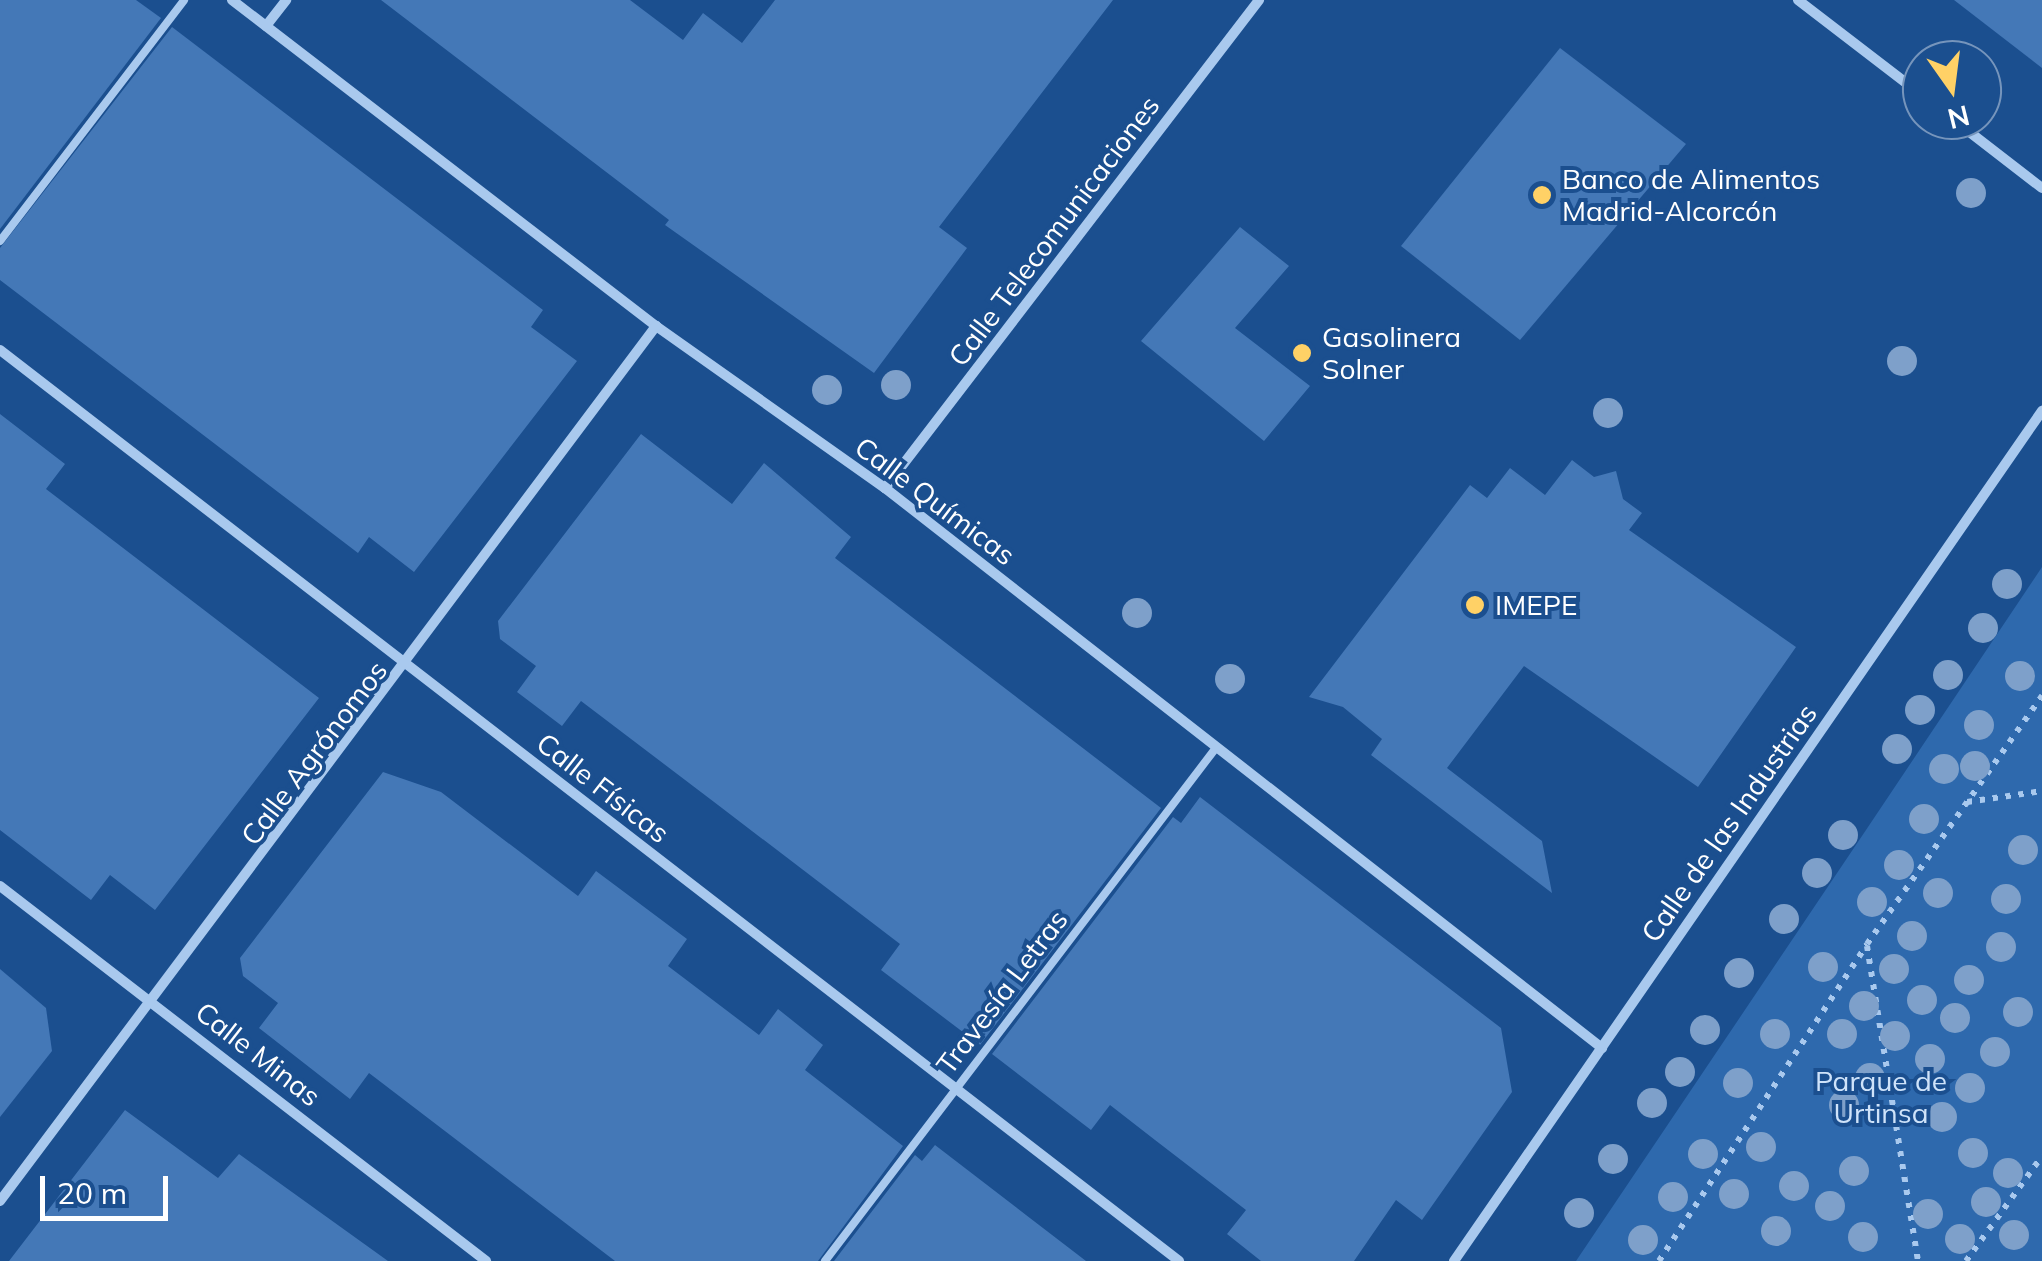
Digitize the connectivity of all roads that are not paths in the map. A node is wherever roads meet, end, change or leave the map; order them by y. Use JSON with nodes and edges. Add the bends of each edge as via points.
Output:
{"nodes":[{"id":1,"x":184,"y":0,"type":"edge"},
{"id":2,"x":232,"y":0,"type":"edge"},
{"id":3,"x":286,"y":0,"type":"edge"},
{"id":4,"x":1258,"y":0,"type":"edge"},
{"id":5,"x":1798,"y":0,"type":"edge"},
{"id":6,"x":266,"y":26,"type":"junction"},
{"id":7,"x":1902,"y":81,"type":"edge"},
{"id":8,"x":1980,"y":140,"type":"edge"},
{"id":9,"x":2042,"y":188,"type":"edge"},
{"id":10,"x":0,"y":240,"type":"edge"},
{"id":11,"x":656,"y":326,"type":"junction"},
{"id":12,"x":0,"y":350,"type":"edge"},
{"id":13,"x":2042,"y":411,"type":"edge"},
{"id":14,"x":885,"y":488,"type":"junction"},
{"id":15,"x":407,"y":665,"type":"junction"},
{"id":16,"x":1215,"y":749,"type":"junction"},
{"id":17,"x":0,"y":886,"type":"edge"},
{"id":18,"x":154,"y":1002,"type":"junction"},
{"id":19,"x":1602,"y":1048,"type":"junction"},
{"id":20,"x":956,"y":1089,"type":"junction"},
{"id":21,"x":0,"y":1201,"type":"edge"},
{"id":22,"x":486,"y":1261,"type":"edge"},
{"id":23,"x":826,"y":1261,"type":"edge"},
{"id":24,"x":1179,"y":1261,"type":"edge"},
{"id":25,"x":1454,"y":1261,"type":"edge"}],
"edges":[{"from":1,"to":10,"type":"lane"},
{"from":2,"to":6,"type":"street","name":"Calle Químicas"},
{"from":3,"to":6,"type":"street"},
{"from":4,"to":14,"type":"street","name":"Calle Telecomunicaciones"},
{"from":5,"to":7,"type":"street"},
{"from":6,"to":11,"type":"street","name":"Calle Químicas"},
{"from":8,"to":9,"type":"street"},
{"from":11,"to":14,"type":"street","name":"Calle Químicas"},
{"from":11,"to":15,"type":"street","name":"Calle Agrónomos"},
{"from":12,"to":15,"type":"street","name":"Calle Físicas"},
{"from":13,"to":19,"type":"street","name":"Calle de las Industrias"},
{"from":14,"to":16,"type":"street","name":"Calle Químicas"},
{"from":15,"to":18,"type":"street","name":"Calle Agrónomos"},
{"from":15,"to":20,"type":"street","name":"Calle Físicas"},
{"from":16,"to":19,"type":"street","name":"Calle Químicas"},
{"from":16,"to":20,"type":"lane","name":"Travesía Letras"},
{"from":17,"to":18,"type":"street","name":"Calle Minas"},
{"from":18,"to":21,"type":"street","name":"Calle Agrónomos"},
{"from":18,"to":22,"type":"street","name":"Calle Minas"},
{"from":19,"to":25,"type":"street","name":"Calle de las Industrias"},
{"from":20,"to":23,"type":"lane","name":"Travesía Letras"},
{"from":20,"to":24,"type":"street","name":"Calle Físicas"}]}
